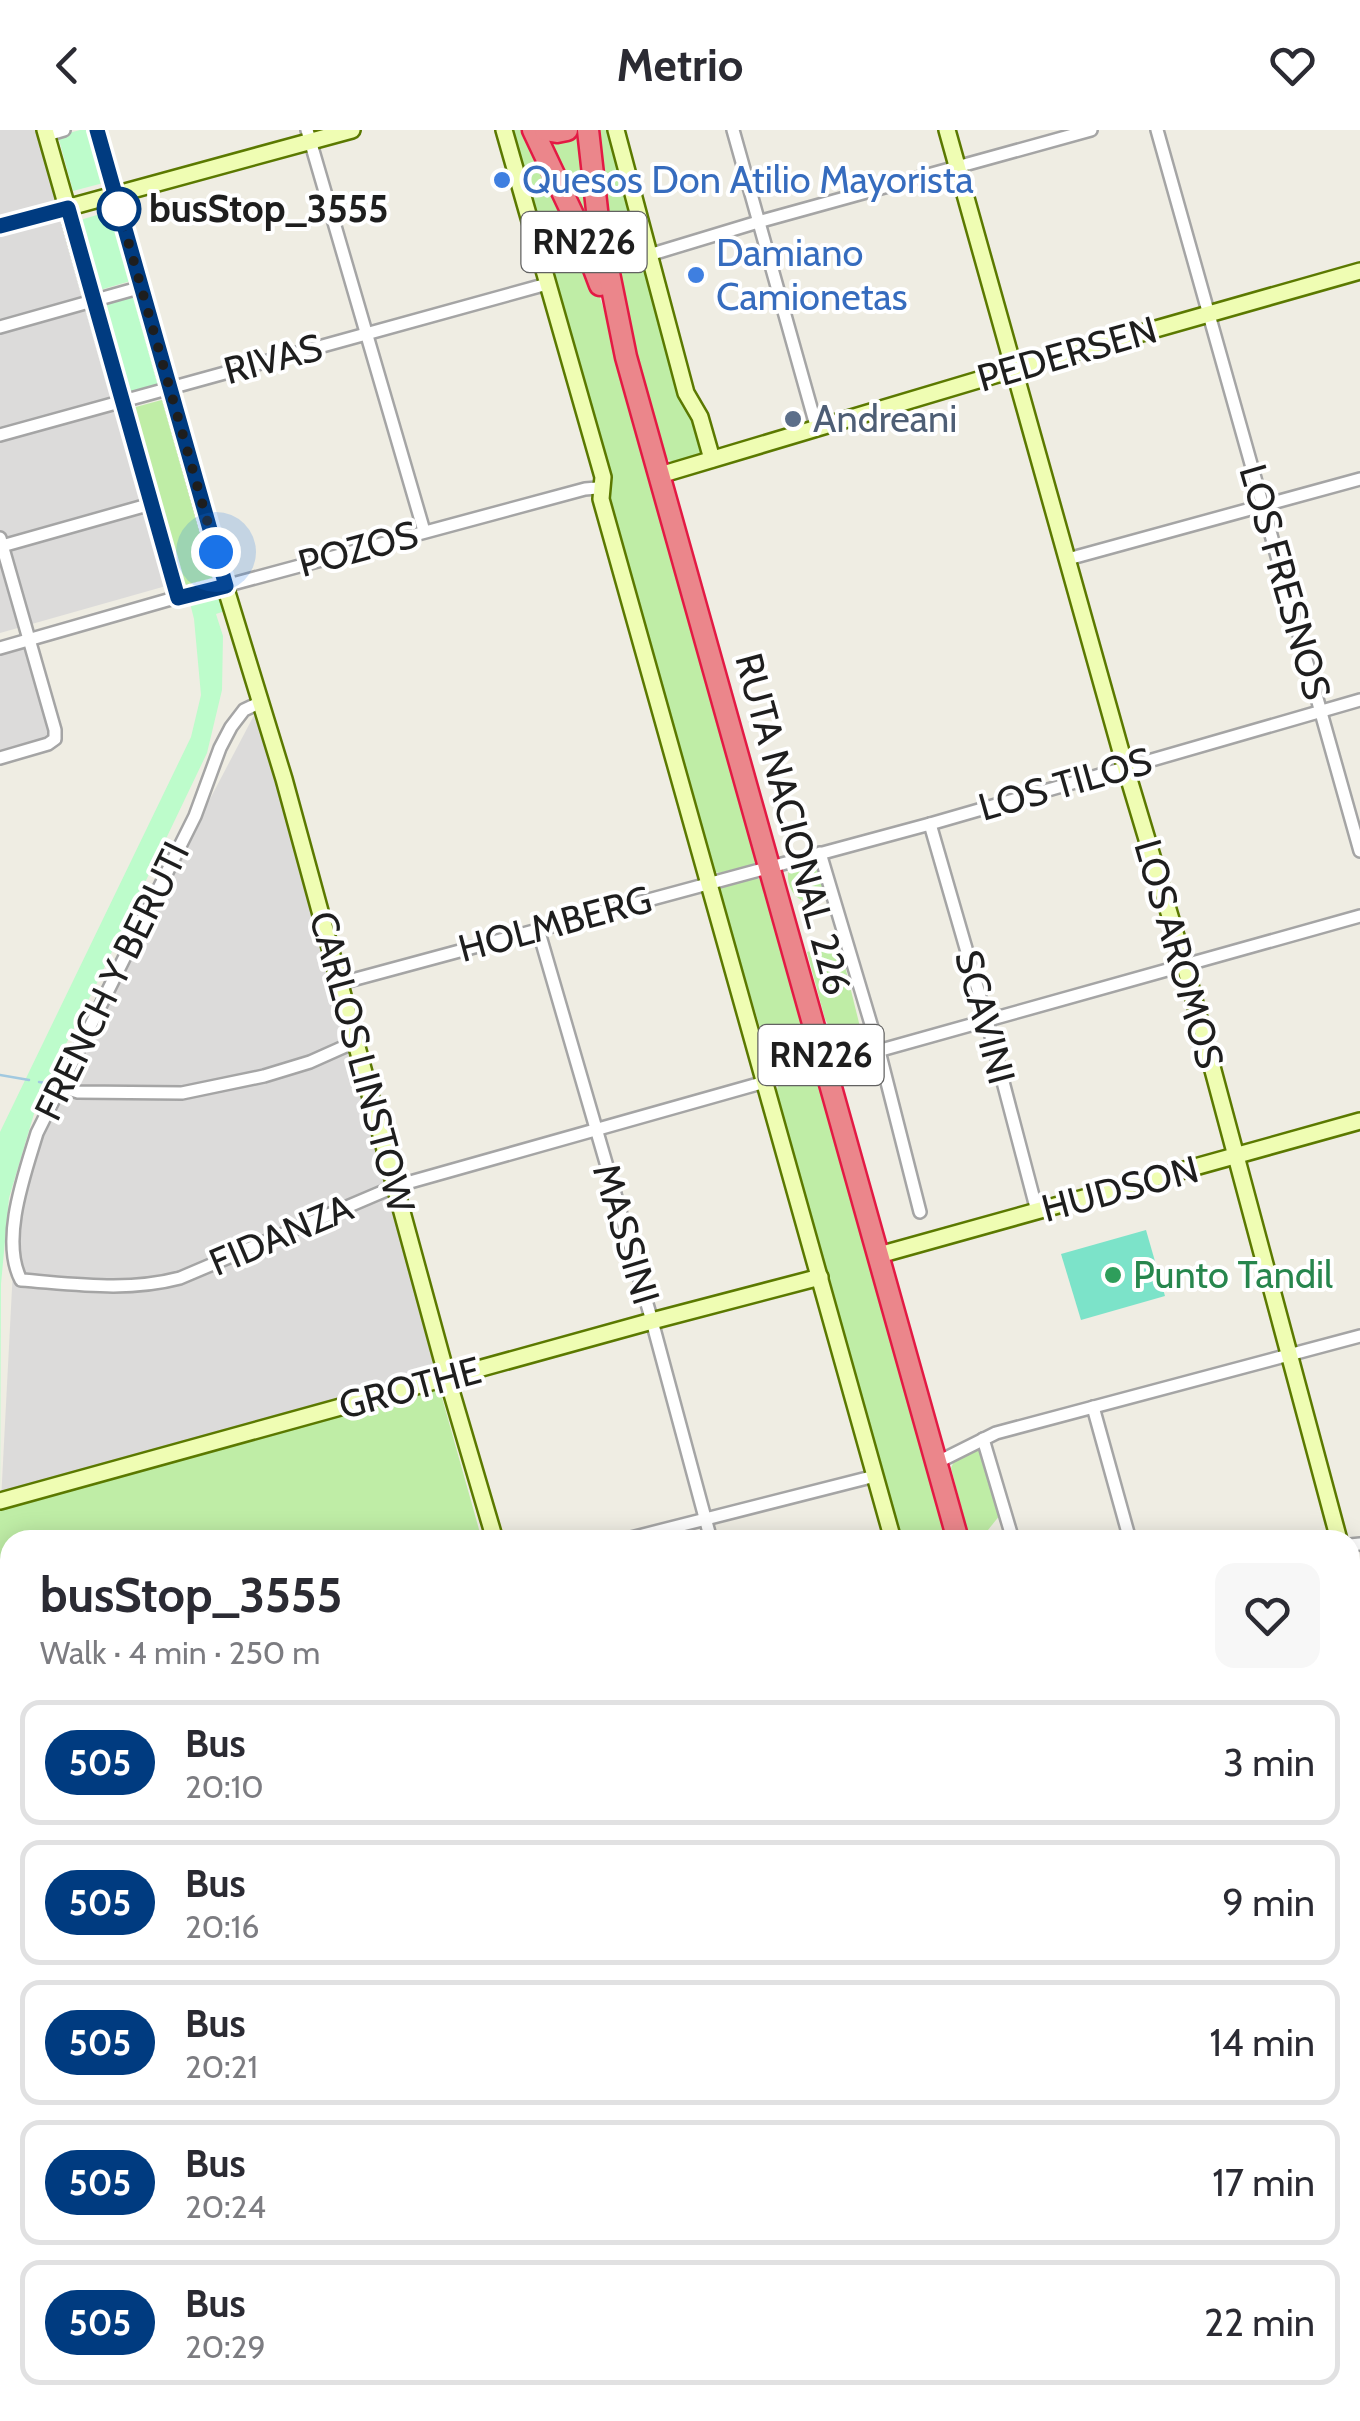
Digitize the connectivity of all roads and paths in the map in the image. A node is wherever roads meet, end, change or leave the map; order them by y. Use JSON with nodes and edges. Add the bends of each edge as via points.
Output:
{"nodes":[{"id":1,"x":64,"y":130,"type":"edge"},
{"id":2,"x":97,"y":130,"type":"edge"},
{"id":3,"x":352,"y":130,"type":"edge"},
{"id":4,"x":504,"y":130,"type":"edge"},
{"id":5,"x":533,"y":130,"type":"edge"},
{"id":6,"x":545,"y":130,"type":"edge"},
{"id":7,"x":567,"y":130,"type":"edge"},
{"id":8,"x":588,"y":130,"type":"edge"},
{"id":9,"x":616,"y":130,"type":"edge"},
{"id":10,"x":733,"y":130,"type":"edge"},
{"id":11,"x":947,"y":130,"type":"edge"},
{"id":12,"x":1091,"y":130,"type":"edge"},
{"id":13,"x":1158,"y":130,"type":"edge"},
{"id":14,"x":46,"y":132,"type":"edge"},
{"id":15,"x":308,"y":135,"type":"edge"},
{"id":16,"x":957,"y":169,"type":"junction"},
{"id":17,"x":115,"y":195,"type":"junction"},
{"id":18,"x":68,"y":208,"type":"junction"},
{"id":19,"x":758,"y":222,"type":"junction"},
{"id":20,"x":0,"y":226,"type":"edge"},
{"id":21,"x":649,"y":255,"type":"junction"},
{"id":22,"x":1360,"y":271,"type":"edge"},
{"id":23,"x":546,"y":284,"type":"junction"},
{"id":24,"x":142,"y":287,"type":"junction"},
{"id":25,"x":94,"y":302,"type":"junction"},
{"id":26,"x":1210,"y":312,"type":"junction"},
{"id":27,"x":0,"y":327,"type":"edge"},
{"id":28,"x":367,"y":333,"type":"junction"},
{"id":29,"x":626,"y":358,"type":"junction"},
{"id":30,"x":1015,"y":368,"type":"junction"},
{"id":31,"x":170,"y":387,"type":"junction"},
{"id":32,"x":122,"y":401,"type":"junction"},
{"id":33,"x":817,"y":429,"type":"junction"},
{"id":34,"x":0,"y":435,"type":"edge"},
{"id":35,"x":712,"y":458,"type":"junction"},
{"id":36,"x":660,"y":474,"type":"junction"},
{"id":37,"x":1360,"y":479,"type":"edge"},
{"id":38,"x":601,"y":491,"type":"junction"},
{"id":39,"x":150,"y":504,"type":"junction"},
{"id":40,"x":1264,"y":506,"type":"junction"},
{"id":41,"x":424,"y":532,"type":"junction"},
{"id":42,"x":1,"y":542,"type":"edge"},
{"id":43,"x":1068,"y":558,"type":"junction"},
{"id":44,"x":226,"y":586,"type":"junction"},
{"id":45,"x":178,"y":598,"type":"junction"},
{"id":46,"x":28,"y":640,"type":"junction"},
{"id":47,"x":0,"y":648,"type":"edge"},
{"id":48,"x":1360,"y":700,"type":"edge"},
{"id":49,"x":261,"y":702,"type":"junction"},
{"id":50,"x":1321,"y":711,"type":"junction"},
{"id":51,"x":0,"y":758,"type":"edge"},
{"id":52,"x":1125,"y":766,"type":"junction"},
{"id":53,"x":930,"y":824,"type":"junction"},
{"id":54,"x":1360,"y":852,"type":"edge"},
{"id":55,"x":820,"y":853,"type":"junction"},
{"id":56,"x":769,"y":866,"type":"junction"},
{"id":57,"x":708,"y":882,"type":"junction"},
{"id":58,"x":1360,"y":916,"type":"edge"},
{"id":59,"x":538,"y":929,"type":"junction"},
{"id":60,"x":1184,"y":966,"type":"junction"},
{"id":61,"x":341,"y":984,"type":"junction"},
{"id":62,"x":987,"y":1021,"type":"junction"},
{"id":63,"x":358,"y":1041,"type":"junction"},
{"id":64,"x":879,"y":1051,"type":"junction"},
{"id":65,"x":824,"y":1066,"type":"junction"},
{"id":66,"x":766,"y":1082,"type":"junction"},
{"id":67,"x":59,"y":1086,"type":"junction"},
{"id":68,"x":1360,"y":1121,"type":"edge"},
{"id":69,"x":595,"y":1130,"type":"junction"},
{"id":70,"x":1235,"y":1157,"type":"junction"},
{"id":71,"x":396,"y":1186,"type":"junction"},
{"id":72,"x":920,"y":1212,"type":"dead end"},
{"id":73,"x":1037,"y":1212,"type":"junction"},
{"id":74,"x":879,"y":1255,"type":"junction"},
{"id":75,"x":820,"y":1277,"type":"junction"},
{"id":76,"x":21,"y":1280,"type":"joint"},
{"id":77,"x":652,"y":1321,"type":"junction"},
{"id":78,"x":1360,"y":1336,"type":"edge"},
{"id":79,"x":1289,"y":1356,"type":"junction"},
{"id":80,"x":448,"y":1377,"type":"junction"},
{"id":81,"x":1092,"y":1407,"type":"junction"},
{"id":82,"x":983,"y":1439,"type":"junction"},
{"id":83,"x":936,"y":1464,"type":"junction"},
{"id":84,"x":875,"y":1476,"type":"junction"},
{"id":85,"x":0,"y":1501,"type":"edge"},
{"id":86,"x":705,"y":1518,"type":"junction"},
{"id":87,"x":492,"y":1530,"type":"edge"},
{"id":88,"x":660,"y":1530,"type":"edge"},
{"id":89,"x":708,"y":1530,"type":"edge"},
{"id":90,"x":890,"y":1530,"type":"edge"},
{"id":91,"x":955,"y":1530,"type":"edge"},
{"id":92,"x":1009,"y":1530,"type":"edge"},
{"id":93,"x":1127,"y":1530,"type":"edge"},
{"id":94,"x":1336,"y":1530,"type":"edge"}],
"edges":[{"from":1,"to":14,"type":"street"},
{"from":2,"to":17,"type":"street","name":"CARLOS LINSTOW"},
{"from":3,"to":15,"type":"street"},
{"from":4,"to":23,"type":"street"},
{"from":5,"to":29,"type":"highway","name":"RUTA NACIONAL 226","number":"RN226","via":[[588,249]]},
{"from":6,"to":7,"type":"highway"},
{"from":8,"to":29,"type":"highway","name":"RUTA NACIONAL 226","number":"RN226"},
{"from":9,"to":21,"type":"street"},
{"from":10,"to":19,"type":"street"},
{"from":11,"to":16,"type":"street","name":"LOS AROMOS"},
{"from":12,"to":16,"type":"street"},
{"from":13,"to":26,"type":"street","name":"LOS FRESNOS"},
{"from":14,"to":18,"type":"street"},
{"from":15,"to":17,"type":"street"},
{"from":15,"to":28,"type":"street"},
{"from":16,"to":19,"type":"street"},
{"from":16,"to":30,"type":"street","name":"LOS AROMOS"},
{"from":17,"to":18,"type":"street"},
{"from":17,"to":24,"type":"street","name":"CARLOS LINSTOW"},
{"from":18,"to":20,"type":"street"},
{"from":18,"to":25,"type":"street"},
{"from":19,"to":21,"type":"street"},
{"from":19,"to":33,"type":"street"},
{"from":21,"to":35,"type":"street","via":[[686,393]]},
{"from":22,"to":26,"type":"street","name":"PEDERSEN"},
{"from":23,"to":28,"type":"street","name":"RIVAS"},
{"from":23,"to":38,"type":"street"},
{"from":24,"to":25,"type":"street"},
{"from":24,"to":31,"type":"street","name":"CARLOS LINSTOW"},
{"from":25,"to":27,"type":"street"},
{"from":25,"to":32,"type":"street"},
{"from":26,"to":30,"type":"street","name":"PEDERSEN"},
{"from":26,"to":40,"type":"street","name":"LOS FRESNOS"},
{"from":28,"to":31,"type":"street","name":"RIVAS"},
{"from":28,"to":41,"type":"street"},
{"from":29,"to":36,"type":"highway","name":"RUTA NACIONAL 226","number":"RN226"},
{"from":30,"to":33,"type":"street","name":"PEDERSEN"},
{"from":30,"to":43,"type":"street","name":"LOS AROMOS"},
{"from":31,"to":32,"type":"street","name":"RIVAS"},
{"from":31,"to":44,"type":"street","name":"CARLOS LINSTOW"},
{"from":32,"to":34,"type":"street","name":"RIVAS"},
{"from":32,"to":39,"type":"street"},
{"from":33,"to":35,"type":"street","name":"PEDERSEN"},
{"from":35,"to":36,"type":"street","name":"PEDERSEN"},
{"from":36,"to":56,"type":"highway","name":"RUTA NACIONAL 226","number":"RN226"},
{"from":37,"to":40,"type":"street"},
{"from":38,"to":41,"type":"street","name":"POZOS","via":[[585,489]]},
{"from":38,"to":57,"type":"street"},
{"from":39,"to":42,"type":"street"},
{"from":39,"to":45,"type":"street"},
{"from":40,"to":43,"type":"street"},
{"from":40,"to":50,"type":"street","name":"LOS FRESNOS"},
{"from":41,"to":44,"type":"street","name":"POZOS"},
{"from":42,"to":46,"type":"street"},
{"from":43,"to":52,"type":"street","name":"LOS AROMOS"},
{"from":44,"to":45,"type":"street","name":"POZOS"},
{"from":44,"to":49,"type":"street","name":"CARLOS LINSTOW"},
{"from":45,"to":46,"type":"street","name":"POZOS"},
{"from":46,"to":47,"type":"street","name":"POZOS"},
{"from":46,"to":51,"type":"street","via":[[55,739]]},
{"from":48,"to":50,"type":"street","name":"LOS TILOS"},
{"from":49,"to":61,"type":"street","name":"CARLOS LINSTOW"},
{"from":49,"to":67,"type":"street","name":"FRENCH Y BERUTI","via":[[230,727],[195,816]]},
{"from":50,"to":52,"type":"street","name":"LOS TILOS"},
{"from":50,"to":54,"type":"street","name":"LOS FRESNOS"},
{"from":52,"to":53,"type":"street","name":"LOS TILOS"},
{"from":52,"to":60,"type":"street","name":"LOS AROMOS"},
{"from":53,"to":55,"type":"street","name":"LOS TILOS"},
{"from":53,"to":62,"type":"street","name":"SCAVINI"},
{"from":55,"to":56,"type":"street","name":"LOS TILOS"},
{"from":55,"to":64,"type":"street"},
{"from":56,"to":57,"type":"street","name":"HOLMBERG"},
{"from":56,"to":65,"type":"highway","name":"RUTA NACIONAL 226","number":"RN226"},
{"from":57,"to":59,"type":"street","name":"HOLMBERG"},
{"from":57,"to":66,"type":"street"},
{"from":58,"to":60,"type":"street"},
{"from":59,"to":61,"type":"street","name":"HOLMBERG"},
{"from":59,"to":69,"type":"street","name":"MASSINI"},
{"from":60,"to":62,"type":"street"},
{"from":60,"to":70,"type":"street","name":"LOS AROMOS"},
{"from":61,"to":63,"type":"street","name":"CARLOS LINSTOW"},
{"from":62,"to":64,"type":"street"},
{"from":62,"to":73,"type":"street","name":"SCAVINI"},
{"from":63,"to":67,"type":"street","via":[[264,1076],[182,1093]]},
{"from":63,"to":71,"type":"street","name":"CARLOS LINSTOW"},
{"from":64,"to":65,"type":"street"},
{"from":64,"to":72,"type":"street"},
{"from":65,"to":74,"type":"highway","name":"RUTA NACIONAL 226","number":"RN226"},
{"from":66,"to":69,"type":"street","name":"FIDANZA"},
{"from":66,"to":75,"type":"street"},
{"from":67,"to":76,"type":"street","name":"FRENCH Y BERUTI","via":[[37,1132],[13,1225],[14,1268]]},
{"from":68,"to":70,"type":"street","name":"HUDSON"},
{"from":69,"to":71,"type":"street","name":"FIDANZA"},
{"from":69,"to":77,"type":"street","name":"MASSINI"},
{"from":70,"to":73,"type":"street","name":"HUDSON"},
{"from":70,"to":79,"type":"street","name":"LOS AROMOS"},
{"from":71,"to":76,"type":"street","name":"FIDANZA","via":[[170,1281],[106,1287]]},
{"from":71,"to":80,"type":"street","name":"CARLOS LINSTOW"},
{"from":73,"to":74,"type":"street","name":"HUDSON"},
{"from":74,"to":83,"type":"highway","name":"RUTA NACIONAL 226","number":"RN226"},
{"from":75,"to":77,"type":"street","name":"GROTHE"},
{"from":75,"to":84,"type":"street"},
{"from":77,"to":80,"type":"street","name":"GROTHE"},
{"from":77,"to":86,"type":"street","name":"MASSINI"},
{"from":78,"to":79,"type":"street"},
{"from":79,"to":81,"type":"street"},
{"from":79,"to":94,"type":"street","name":"LOS AROMOS"},
{"from":80,"to":85,"type":"street","name":"GROTHE"},
{"from":80,"to":87,"type":"street","name":"CARLOS LINSTOW"},
{"from":81,"to":82,"type":"street"},
{"from":81,"to":93,"type":"street"},
{"from":82,"to":83,"type":"street"},
{"from":82,"to":92,"type":"street"},
{"from":83,"to":91,"type":"highway","name":"RUTA NACIONAL 226","number":"RN226"},
{"from":84,"to":86,"type":"street"},
{"from":84,"to":90,"type":"street"},
{"from":86,"to":88,"type":"street"},
{"from":86,"to":89,"type":"street","name":"MASSINI"}]}
